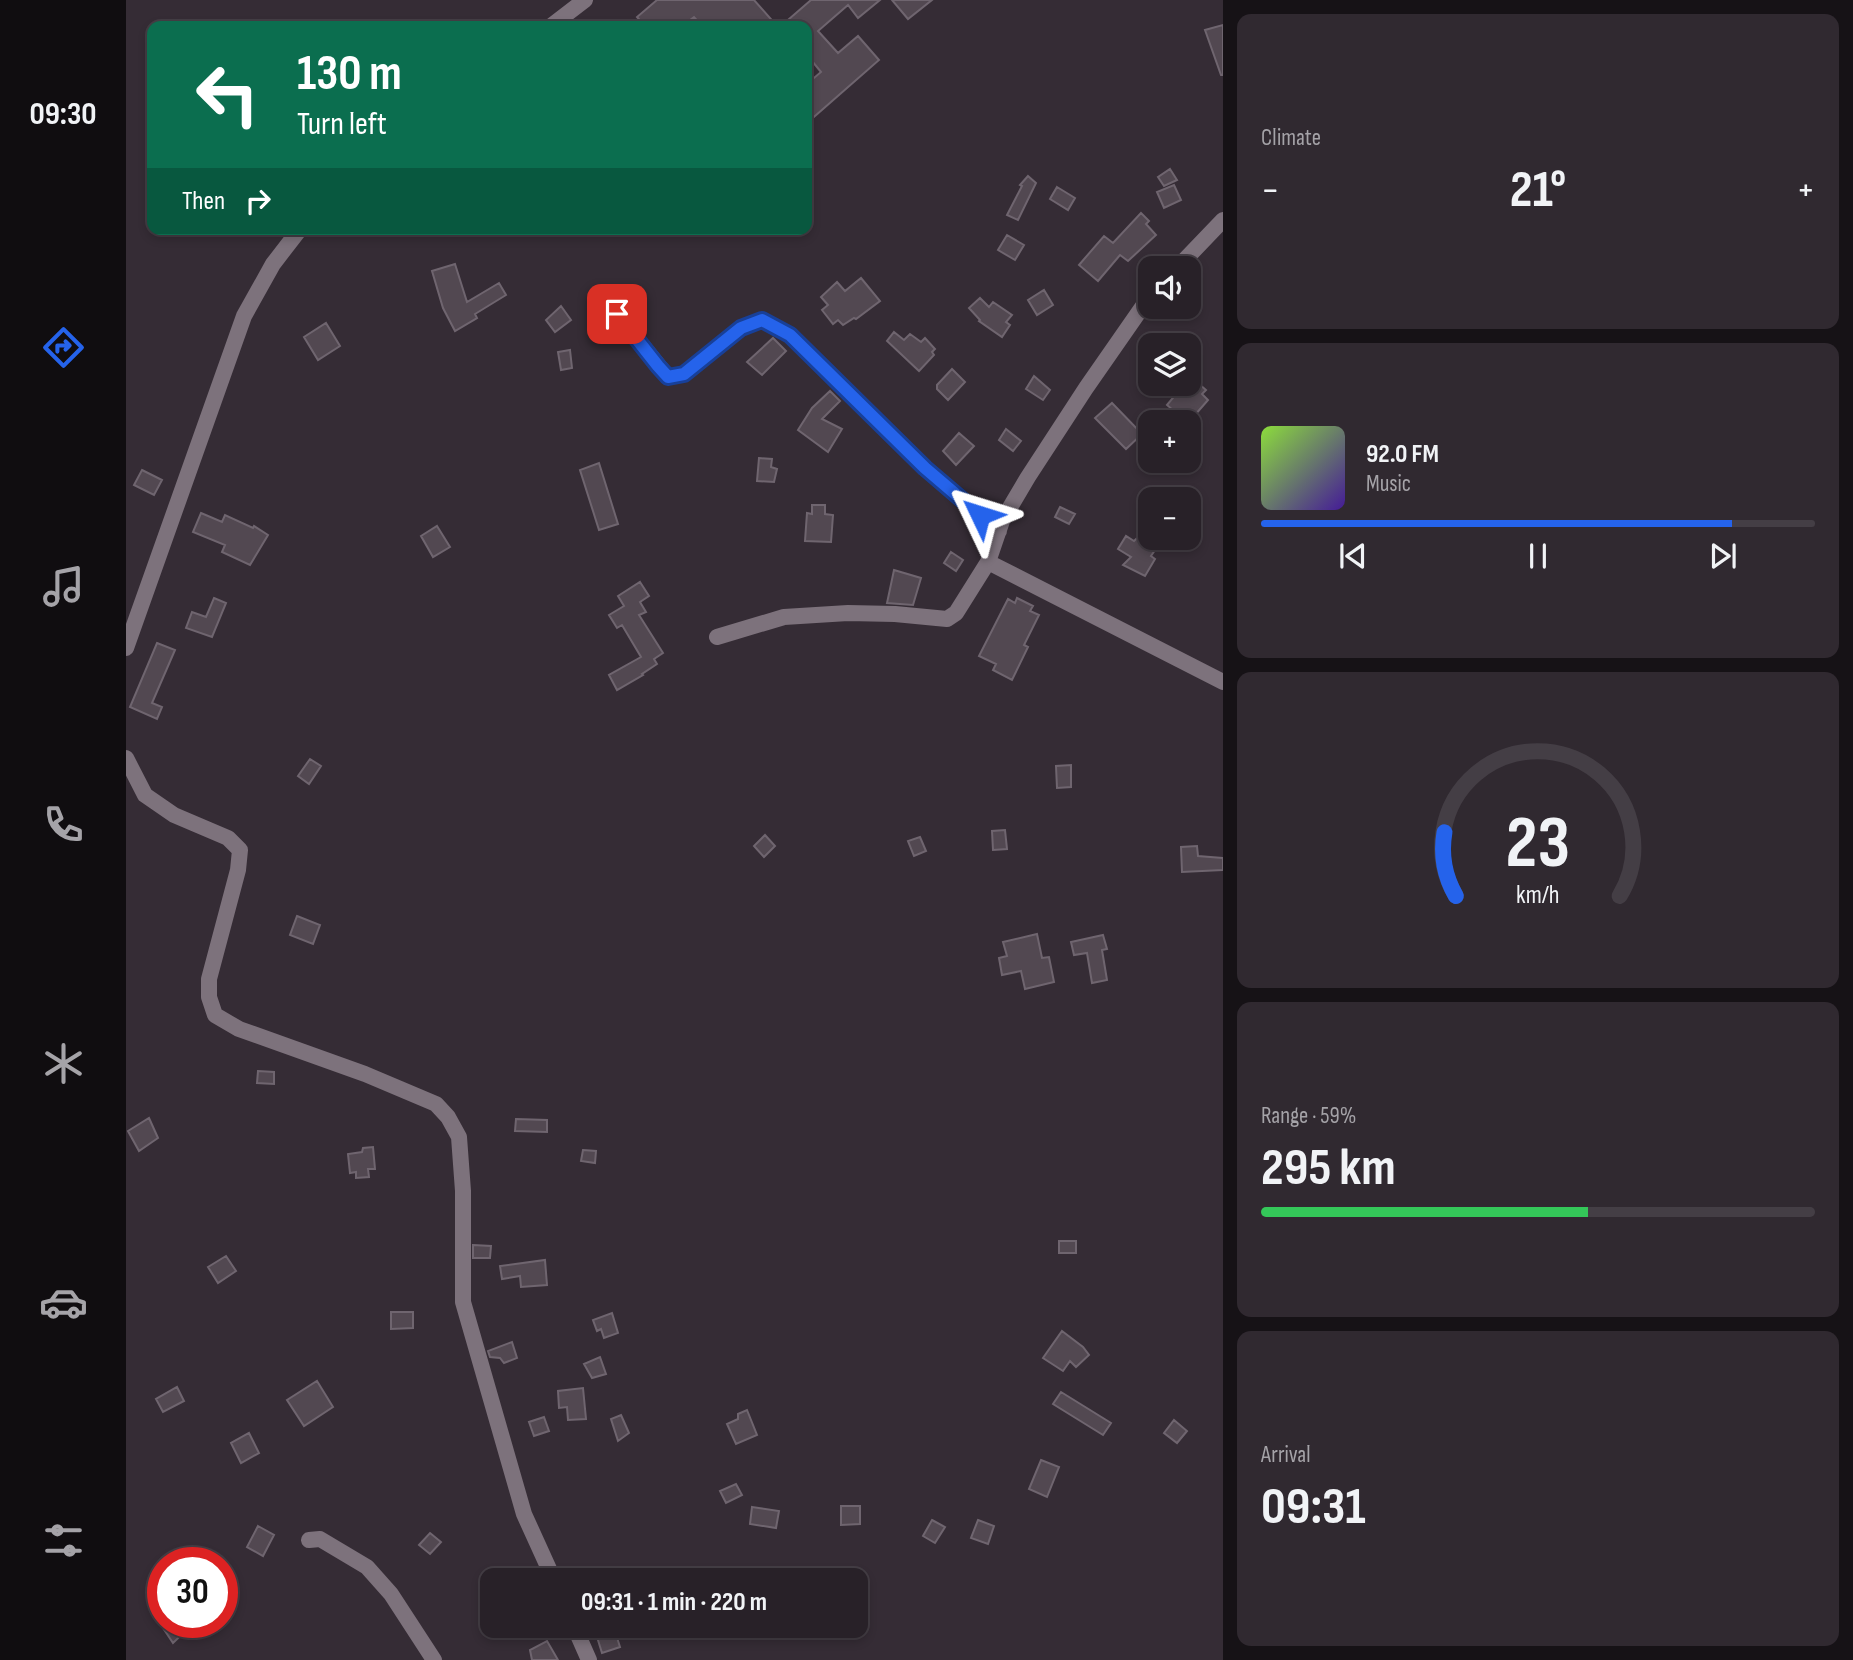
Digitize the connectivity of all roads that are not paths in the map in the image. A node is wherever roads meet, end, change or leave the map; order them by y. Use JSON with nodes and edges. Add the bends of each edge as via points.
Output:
{"nodes":[{"id":1,"x":585,"y":0,"type":"edge"},
{"id":2,"x":558,"y":21,"type":"edge"},
{"id":3,"x":1223,"y":220,"type":"edge"},
{"id":4,"x":295,"y":235,"type":"edge"},
{"id":5,"x":1188,"y":256,"type":"edge"},
{"id":6,"x":602,"y":293,"type":"dead end"},
{"id":7,"x":1138,"y":313,"type":"edge"},
{"id":8,"x":999,"y":531,"type":"junction"},
{"id":9,"x":988,"y":562,"type":"junction"},
{"id":10,"x":717,"y":637,"type":"dead end"},
{"id":11,"x":126,"y":648,"type":"edge"},
{"id":12,"x":1223,"y":682,"type":"edge"},
{"id":13,"x":126,"y":758,"type":"edge"},
{"id":14,"x":309,"y":1539,"type":"dead end"},
{"id":15,"x":549,"y":1568,"type":"edge"},
{"id":16,"x":579,"y":1638,"type":"edge"},
{"id":17,"x":434,"y":1660,"type":"edge"},
{"id":18,"x":589,"y":1660,"type":"edge"}],
"edges":[{"from":1,"to":2,"type":"street"},
{"from":3,"to":5,"type":"street"},
{"from":4,"to":11,"type":"street","via":[[272,264],[244,316]]},
{"from":6,"to":8,"type":"street","via":[[668,377],[684,374],[741,328],[762,320],[790,335],[925,468]]},
{"from":7,"to":8,"type":"street","via":[[1028,477]]},
{"from":8,"to":9,"type":"street"},
{"from":9,"to":10,"type":"street","via":[[956,613],[947,619],[848,612],[784,617]]},
{"from":9,"to":12,"type":"street"},
{"from":13,"to":15,"type":"street","via":[[145,795],[174,815],[228,838],[240,850],[209,979],[215,1015],[239,1029],[436,1104],[459,1137],[463,1302],[524,1514]]},
{"from":14,"to":17,"type":"street","via":[[320,1539],[367,1567],[391,1594]]},
{"from":16,"to":18,"type":"street"}]}
